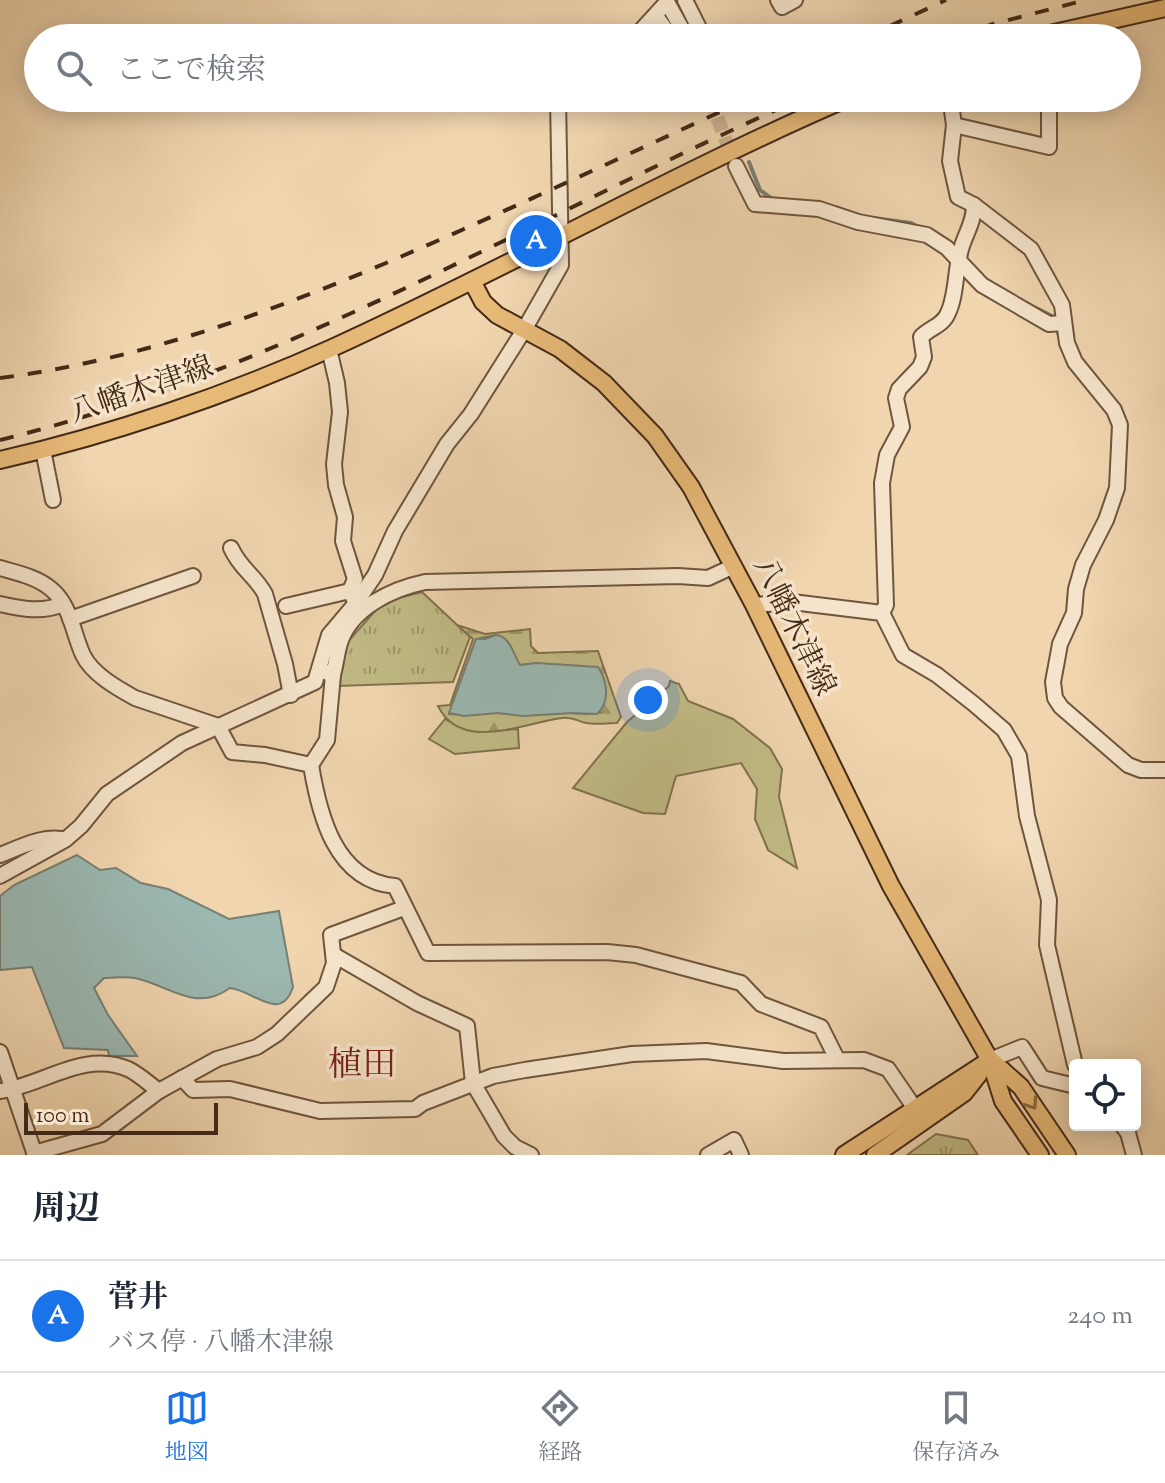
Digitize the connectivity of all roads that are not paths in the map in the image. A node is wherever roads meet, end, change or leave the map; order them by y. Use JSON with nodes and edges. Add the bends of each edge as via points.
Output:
{"nodes":[{"id":1,"x":685,"y":0,"type":"edge"},
{"id":2,"x":778,"y":0,"type":"edge"},
{"id":3,"x":795,"y":0,"type":"edge"},
{"id":4,"x":667,"y":1,"type":"edge"},
{"id":5,"x":1165,"y":8,"type":"edge"},
{"id":6,"x":656,"y":16,"type":"junction"},
{"id":7,"x":648,"y":24,"type":"edge"},
{"id":8,"x":662,"y":24,"type":"edge"},
{"id":9,"x":679,"y":24,"type":"edge"},
{"id":10,"x":697,"y":24,"type":"edge"},
{"id":11,"x":1094,"y":24,"type":"edge"},
{"id":12,"x":558,"y":112,"type":"edge"},
{"id":13,"x":818,"y":112,"type":"edge"},
{"id":14,"x":952,"y":112,"type":"edge"},
{"id":15,"x":1049,"y":112,"type":"edge"},
{"id":16,"x":954,"y":125,"type":"junction"},
{"id":17,"x":736,"y":166,"type":"tunnel mouth"},
{"id":18,"x":974,"y":205,"type":"junction"},
{"id":19,"x":562,"y":236,"type":"junction"},
{"id":20,"x":960,"y":254,"type":"junction"},
{"id":21,"x":472,"y":281,"type":"junction"},
{"id":22,"x":1056,"y":323,"type":"junction"},
{"id":23,"x":524,"y":330,"type":"junction"},
{"id":24,"x":329,"y":349,"type":"junction"},
{"id":25,"x":43,"y":450,"type":"junction"},
{"id":26,"x":0,"y":460,"type":"edge"},
{"id":27,"x":53,"y":500,"type":"dead end"},
{"id":28,"x":231,"y":548,"type":"dead end"},
{"id":29,"x":734,"y":566,"type":"junction"},
{"id":30,"x":0,"y":568,"type":"edge"},
{"id":31,"x":193,"y":576,"type":"dead end"},
{"id":32,"x":353,"y":597,"type":"junction"},
{"id":33,"x":0,"y":604,"type":"edge"},
{"id":34,"x":63,"y":604,"type":"junction"},
{"id":35,"x":754,"y":605,"type":"junction"},
{"id":36,"x":286,"y":606,"type":"dead end"},
{"id":37,"x":882,"y":613,"type":"junction"},
{"id":38,"x":70,"y":619,"type":"junction"},
{"id":39,"x":326,"y":672,"type":"junction"},
{"id":40,"x":291,"y":695,"type":"junction"},
{"id":41,"x":218,"y":726,"type":"junction"},
{"id":42,"x":311,"y":765,"type":"junction"},
{"id":43,"x":1165,"y":770,"type":"edge"},
{"id":44,"x":65,"y":840,"type":"junction"},
{"id":45,"x":0,"y":855,"type":"edge"},
{"id":46,"x":0,"y":876,"type":"edge"},
{"id":47,"x":404,"y":908,"type":"junction"},
{"id":48,"x":334,"y":955,"type":"junction"},
{"id":49,"x":0,"y":1052,"type":"edge"},
{"id":50,"x":837,"y":1059,"type":"junction"},
{"id":51,"x":1074,"y":1059,"type":"edge"},
{"id":52,"x":990,"y":1060,"type":"junction"},
{"id":53,"x":182,"y":1078,"type":"junction"},
{"id":54,"x":473,"y":1083,"type":"junction"},
{"id":55,"x":1069,"y":1085,"type":"edge"},
{"id":56,"x":6,"y":1091,"type":"edge"},
{"id":57,"x":159,"y":1091,"type":"junction"},
{"id":58,"x":916,"y":1110,"type":"junction"},
{"id":59,"x":1126,"y":1131,"type":"edge"},
{"id":60,"x":34,"y":1154,"type":"edge"},
{"id":61,"x":531,"y":1155,"type":"edge"},
{"id":62,"x":708,"y":1155,"type":"edge"},
{"id":63,"x":741,"y":1155,"type":"edge"},
{"id":64,"x":844,"y":1155,"type":"edge"},
{"id":65,"x":875,"y":1155,"type":"edge"},
{"id":66,"x":1040,"y":1155,"type":"edge"},
{"id":67,"x":1067,"y":1155,"type":"edge"},
{"id":68,"x":1134,"y":1155,"type":"edge"}],
"edges":[{"from":1,"to":10,"type":"street"},
{"from":2,"to":3,"type":"street","via":[[782,7]]},
{"from":4,"to":6,"type":"street"},
{"from":4,"to":9,"type":"street"},
{"from":5,"to":11,"type":"main road"},
{"from":6,"to":7,"type":"street"},
{"from":6,"to":8,"type":"street"},
{"from":12,"to":19,"type":"street"},
{"from":13,"to":19,"type":"main road","name":"八幡木津線"},
{"from":14,"to":16,"type":"street"},
{"from":15,"to":16,"type":"street","via":[[1049,147]]},
{"from":16,"to":18,"type":"street","via":[[950,161],[958,197]]},
{"from":17,"to":20,"type":"street","via":[[755,204],[819,209],[927,235]]},
{"from":18,"to":20,"type":"street"},
{"from":18,"to":22,"type":"street","via":[[1031,249],[1062,305]]},
{"from":19,"to":21,"type":"main road","name":"八幡木津線"},
{"from":19,"to":23,"type":"street","via":[[561,265]]},
{"from":20,"to":22,"type":"street","via":[[982,285]]},
{"from":20,"to":37,"type":"street","via":[[949,313],[921,337],[920,367],[896,398],[902,427],[887,455],[880,497],[886,605]]},
{"from":21,"to":23,"type":"main road","name":"八幡木津線","via":[[483,302]]},
{"from":21,"to":24,"type":"main road","name":"八幡木津線"},
{"from":22,"to":43,"type":"street","via":[[1075,362],[1120,425],[1117,488],[1083,565],[1074,613],[1060,644],[1055,698],[1128,765]]},
{"from":23,"to":29,"type":"main road","name":"八幡木津線","via":[[560,349],[604,383],[655,436],[691,487]]},
{"from":23,"to":32,"type":"street","via":[[447,444],[375,575]]},
{"from":24,"to":25,"type":"main road","name":"八幡木津線","via":[[125,427]]},
{"from":24,"to":32,"type":"street","via":[[340,412],[336,485],[345,517],[343,541],[355,579]]},
{"from":25,"to":26,"type":"main road","name":"八幡木津線"},
{"from":25,"to":27,"type":"street"},
{"from":28,"to":40,"type":"street","via":[[265,594]]},
{"from":29,"to":35,"type":"main road","name":"八幡木津線"},
{"from":29,"to":39,"type":"street","via":[[708,578],[408,585],[380,598],[352,623]]},
{"from":30,"to":34,"type":"street","via":[[37,579]]},
{"from":31,"to":38,"type":"street"},
{"from":32,"to":36,"type":"street"},
{"from":32,"to":39,"type":"street","via":[[329,635]]},
{"from":33,"to":34,"type":"street","via":[[34,610]]},
{"from":34,"to":38,"type":"street"},
{"from":35,"to":37,"type":"street","via":[[792,602]]},
{"from":35,"to":52,"type":"main road","name":"八幡木津線","via":[[891,886]]},
{"from":37,"to":51,"type":"street","via":[[903,655],[937,675],[1004,730],[1019,756],[1027,816],[1049,900],[1047,945]]},
{"from":38,"to":41,"type":"street","via":[[90,666],[125,692]]},
{"from":39,"to":40,"type":"street"},
{"from":39,"to":42,"type":"street","via":[[327,740]]},
{"from":40,"to":41,"type":"street"},
{"from":41,"to":42,"type":"street","via":[[232,752]]},
{"from":41,"to":44,"type":"street","via":[[182,743],[107,794]]},
{"from":42,"to":47,"type":"street","via":[[323,818],[337,849],[358,872],[395,886]]},
{"from":44,"to":45,"type":"street","via":[[55,838]]},
{"from":44,"to":46,"type":"street"},
{"from":47,"to":48,"type":"street","via":[[331,935]]},
{"from":47,"to":50,"type":"street","via":[[428,953],[607,952],[741,983],[761,1004],[821,1027]]},
{"from":48,"to":53,"type":"street","via":[[326,987],[277,1034]]},
{"from":48,"to":54,"type":"street","via":[[467,1026]]},
{"from":49,"to":56,"type":"street"},
{"from":50,"to":54,"type":"street","via":[[783,1061],[706,1051],[632,1054]]},
{"from":50,"to":58,"type":"street","via":[[864,1060],[888,1069]]},
{"from":52,"to":55,"type":"street","via":[[1022,1047],[1042,1078]]},
{"from":52,"to":58,"type":"main road"},
{"from":52,"to":65,"type":"main road","via":[[964,1093]]},
{"from":52,"to":66,"type":"main road","via":[[1003,1101]]},
{"from":52,"to":67,"type":"main road","one_way":true,"via":[[1021,1087]]},
{"from":53,"to":54,"type":"street","via":[[193,1090],[230,1089],[320,1111],[415,1109]]},
{"from":53,"to":57,"type":"street"},
{"from":54,"to":61,"type":"street","via":[[504,1136]]},
{"from":56,"to":57,"type":"street","via":[[66,1069],[103,1065],[128,1069]]},
{"from":56,"to":60,"type":"street"},
{"from":57,"to":60,"type":"street","via":[[102,1134]]},
{"from":58,"to":64,"type":"main road"},
{"from":59,"to":68,"type":"street"},
{"from":62,"to":63,"type":"street","via":[[734,1140]]}]}
